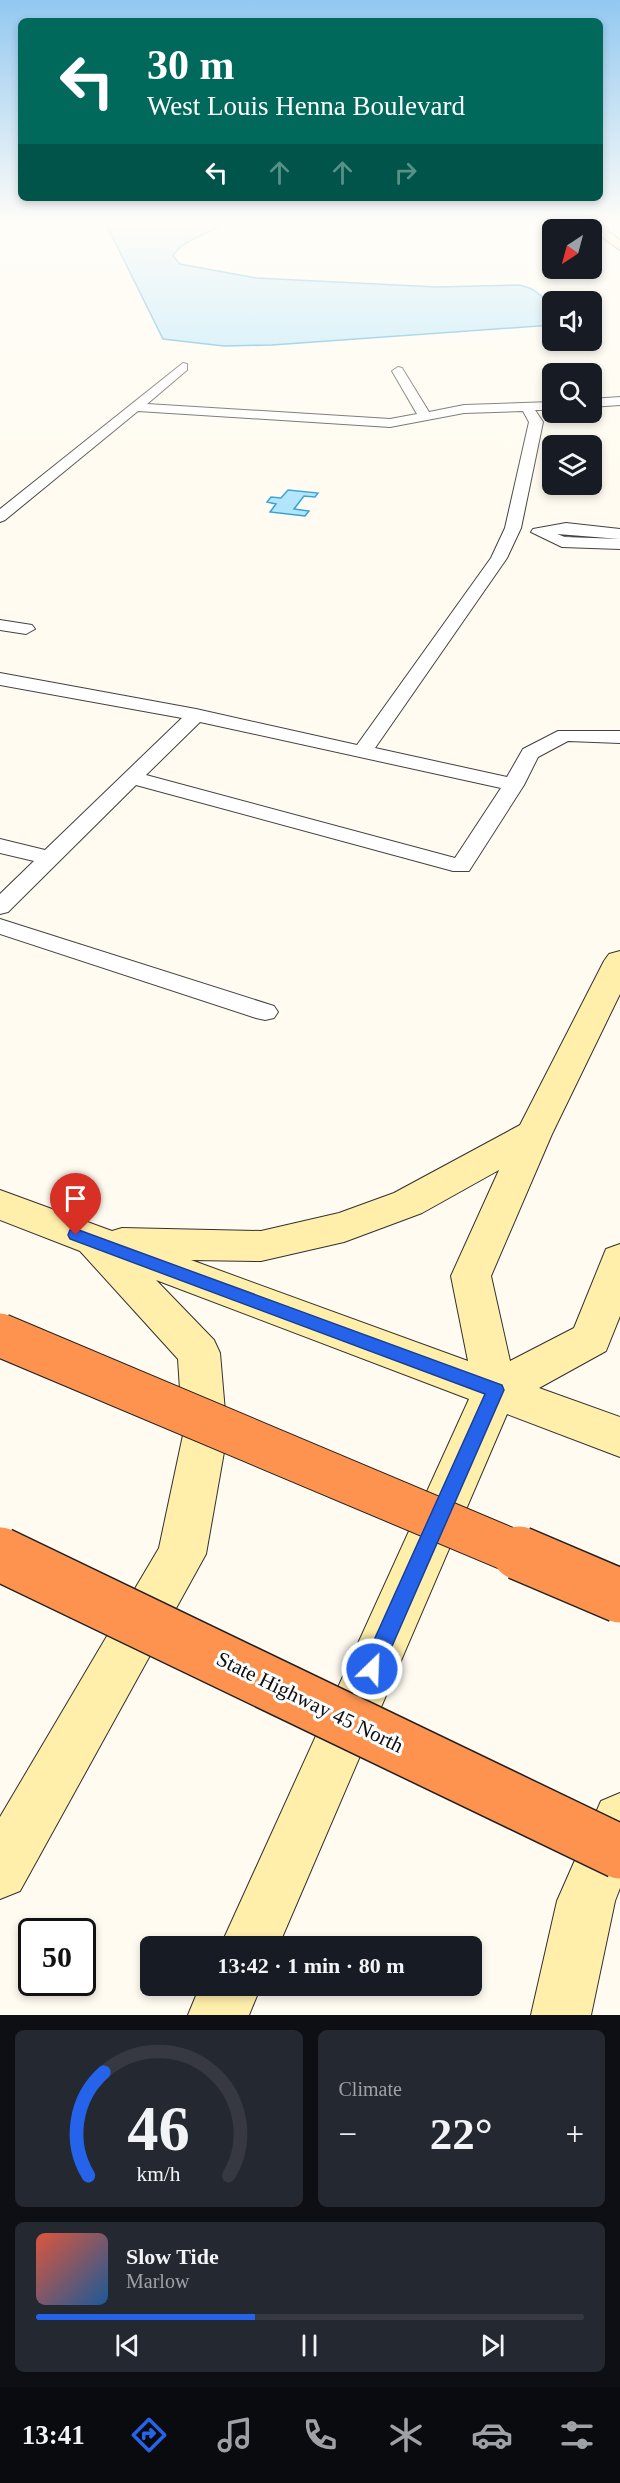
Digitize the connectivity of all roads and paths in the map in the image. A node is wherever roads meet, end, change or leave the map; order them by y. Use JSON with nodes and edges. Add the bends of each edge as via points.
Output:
{"nodes":[{"id":1,"x":183,"y":367,"type":"dead end"},
{"id":2,"x":398,"y":370,"type":"dead end"},
{"id":3,"x":620,"y":401,"type":"edge"},
{"id":4,"x":602,"y":402,"type":"edge"},
{"id":5,"x":526,"y":406,"type":"junction"},
{"id":6,"x":542,"y":406,"type":"edge"},
{"id":7,"x":135,"y":407,"type":"junction"},
{"id":8,"x":426,"y":416,"type":"junction"},
{"id":9,"x":0,"y":517,"type":"edge"},
{"id":10,"x":513,"y":528,"type":"junction"},
{"id":11,"x":539,"y":532,"type":"junction"},
{"id":12,"x":620,"y":534,"type":"edge"},
{"id":13,"x":620,"y":544,"type":"edge"},
{"id":14,"x":0,"y":625,"type":"edge"},
{"id":15,"x":26,"y":630,"type":"dead end"},
{"id":16,"x":0,"y":679,"type":"edge"},
{"id":17,"x":196,"y":715,"type":"junction"},
{"id":18,"x":620,"y":738,"type":"edge"},
{"id":19,"x":363,"y":752,"type":"junction"},
{"id":20,"x":132,"y":778,"type":"junction"},
{"id":21,"x":514,"y":785,"type":"junction"},
{"id":22,"x":0,"y":846,"type":"edge"},
{"id":23,"x":50,"y":858,"type":"junction"},
{"id":24,"x":0,"y":908,"type":"edge"},
{"id":25,"x":0,"y":926,"type":"edge"},
{"id":26,"x":620,"y":961,"type":"edge"},
{"id":27,"x":265,"y":1012,"type":"dead end"},
{"id":28,"x":534,"y":1134,"type":"junction"},
{"id":29,"x":0,"y":1206,"type":"edge"},
{"id":30,"x":95,"y":1242,"type":"junction"},
{"id":31,"x":620,"y":1260,"type":"edge"},
{"id":32,"x":0,"y":1335,"type":"edge"},
{"id":33,"x":495,"y":1390,"type":"junction"},
{"id":34,"x":620,"y":1437,"type":"edge"},
{"id":35,"x":0,"y":1554,"type":"edge"},
{"id":36,"x":620,"y":1596,"type":"edge"},
{"id":37,"x":532,"y":1808,"type":"junction"},
{"id":38,"x":620,"y":1820,"type":"edge"},
{"id":39,"x":620,"y":1834,"type":"edge"},
{"id":40,"x":620,"y":1852,"type":"edge"},
{"id":41,"x":0,"y":1871,"type":"edge"},
{"id":42,"x":254,"y":1936,"type":"edge"},
{"id":43,"x":227,"y":1996,"type":"edge"},
{"id":44,"x":218,"y":2015,"type":"edge"},
{"id":45,"x":561,"y":2015,"type":"edge"}],
"edges":[{"from":1,"to":7,"type":"lane"},
{"from":2,"to":8,"type":"lane"},
{"from":3,"to":4,"type":"lane"},
{"from":5,"to":6,"type":"lane"},
{"from":5,"to":8,"type":"lane","via":[[464,409]]},
{"from":5,"to":10,"type":"lane","via":[[536,422]]},
{"from":7,"to":8,"type":"lane","via":[[390,423]]},
{"from":7,"to":9,"type":"lane"},
{"from":10,"to":11,"type":"lane"},
{"from":10,"to":19,"type":"lane","via":[[499,558]]},
{"from":11,"to":12,"type":"lane","via":[[566,528]]},
{"from":11,"to":13,"type":"lane","via":[[562,542]]},
{"from":14,"to":15,"type":"lane"},
{"from":16,"to":17,"type":"lane"},
{"from":17,"to":19,"type":"lane"},
{"from":17,"to":20,"type":"lane"},
{"from":18,"to":21,"type":"lane","via":[[565,735],[530,753]]},
{"from":19,"to":21,"type":"lane"},
{"from":20,"to":21,"type":"lane","via":[[461,866]]},
{"from":20,"to":23,"type":"lane"},
{"from":22,"to":23,"type":"lane"},
{"from":23,"to":24,"type":"lane"},
{"from":25,"to":27,"type":"lane"},
{"from":26,"to":28,"type":"main road"},
{"from":28,"to":30,"type":"main road","via":[[408,1203],[344,1227],[261,1246]]},
{"from":28,"to":33,"type":"main road","via":[[471,1275]]},
{"from":29,"to":30,"type":"main road"},
{"from":30,"to":33,"type":"main road"},
{"from":30,"to":41,"type":"main road","via":[[199,1353],[205,1435],[182,1554]]},
{"from":31,"to":33,"type":"main road","via":[[591,1339]]},
{"from":32,"to":36,"type":"highway","bridge":true},
{"from":33,"to":34,"type":"main road"},
{"from":33,"to":42,"type":"main road"},
{"from":35,"to":37,"type":"highway","name":"State Highway 45 North","bridge":true},
{"from":37,"to":39,"type":"highway","bridge":true},
{"from":37,"to":40,"type":"highway","name":"State Highway 45 North","bridge":true},
{"from":38,"to":45,"type":"main road","via":[[586,1901]]},
{"from":43,"to":44,"type":"main road"}]}
